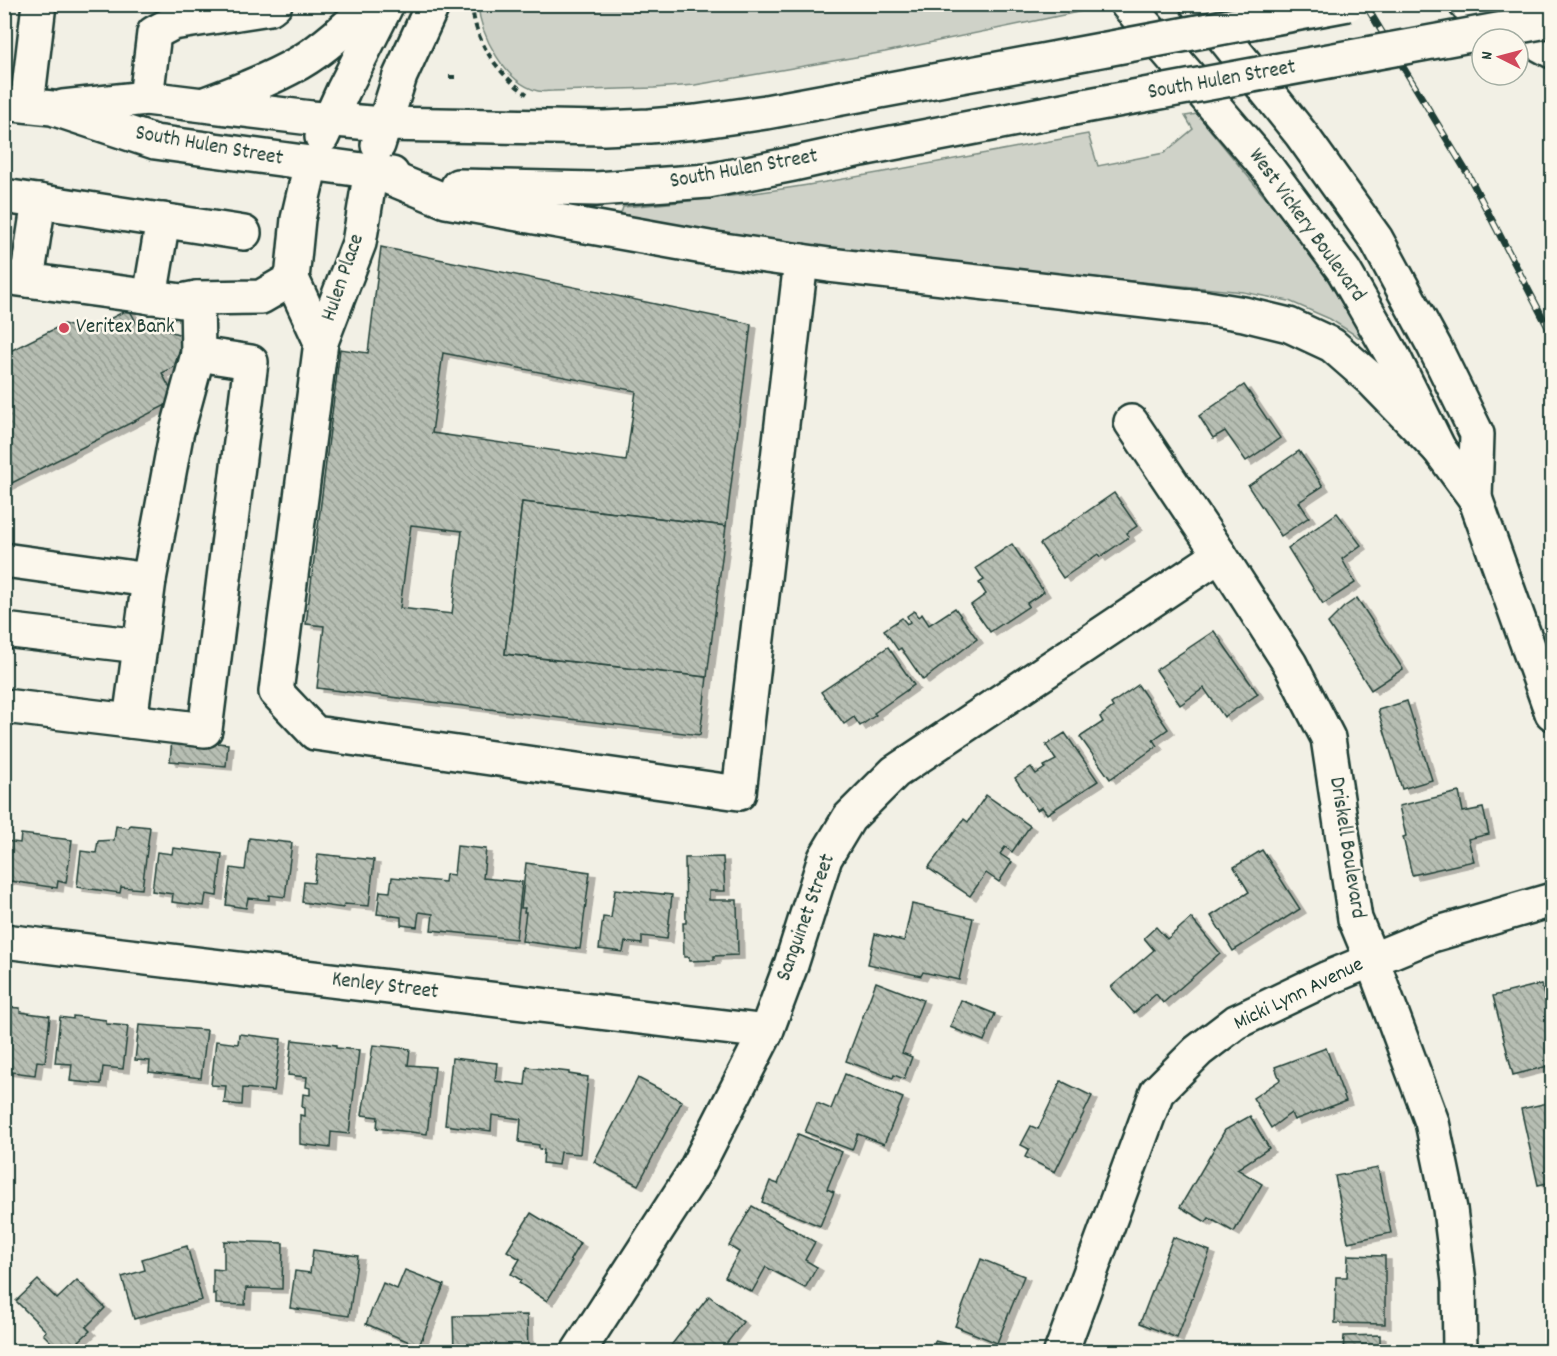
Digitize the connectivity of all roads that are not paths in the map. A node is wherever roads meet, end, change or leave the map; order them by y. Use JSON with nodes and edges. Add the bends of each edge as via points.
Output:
{"nodes":[{"id":1,"x":39,"y":4,"type":"edge"},
{"id":2,"x":275,"y":4,"type":"edge"},
{"id":3,"x":371,"y":4,"type":"edge"},
{"id":4,"x":387,"y":4,"type":"edge"},
{"id":5,"x":433,"y":4,"type":"edge"},
{"id":6,"x":1127,"y":4,"type":"edge"},
{"id":7,"x":1197,"y":4,"type":"edge"},
{"id":8,"x":1348,"y":4,"type":"edge"},
{"id":9,"x":1466,"y":4,"type":"edge"},
{"id":10,"x":1552,"y":20,"type":"edge"},
{"id":11,"x":1552,"y":51,"type":"edge"},
{"id":12,"x":146,"y":98,"type":"junction"},
{"id":13,"x":28,"y":105,"type":"edge"},
{"id":14,"x":204,"y":105,"type":"junction"},
{"id":15,"x":329,"y":120,"type":"junction"},
{"id":16,"x":383,"y":124,"type":"junction"},
{"id":17,"x":310,"y":163,"type":"junction"},
{"id":18,"x":371,"y":170,"type":"junction"},
{"id":19,"x":4,"y":196,"type":"edge"},
{"id":20,"x":39,"y":201,"type":"junction"},
{"id":21,"x":163,"y":220,"type":"junction"},
{"id":22,"x":244,"y":233,"type":"dead end"},
{"id":23,"x":801,"y":261,"type":"junction"},
{"id":24,"x":12,"y":279,"type":"edge"},
{"id":25,"x":292,"y":279,"type":"junction"},
{"id":26,"x":150,"y":297,"type":"junction"},
{"id":27,"x":197,"y":298,"type":"junction"},
{"id":28,"x":321,"y":342,"type":"junction"},
{"id":29,"x":198,"y":354,"type":"junction"},
{"id":30,"x":1131,"y":422,"type":"dead end"},
{"id":31,"x":1439,"y":449,"type":"junction"},
{"id":32,"x":1475,"y":498,"type":"junction"},
{"id":33,"x":1220,"y":555,"type":"junction"},
{"id":34,"x":4,"y":560,"type":"edge"},
{"id":35,"x":149,"y":579,"type":"junction"},
{"id":36,"x":4,"y":630,"type":"edge"},
{"id":37,"x":140,"y":646,"type":"junction"},
{"id":38,"x":4,"y":706,"type":"edge"},
{"id":39,"x":1552,"y":713,"type":"edge"},
{"id":40,"x":130,"y":721,"type":"junction"},
{"id":41,"x":1552,"y":900,"type":"edge"},
{"id":42,"x":4,"y":941,"type":"edge"},
{"id":43,"x":1372,"y":960,"type":"junction"},
{"id":44,"x":766,"y":1032,"type":"junction"},
{"id":45,"x":578,"y":1352,"type":"edge"},
{"id":46,"x":1061,"y":1352,"type":"edge"},
{"id":47,"x":1460,"y":1352,"type":"edge"}],
"edges":[{"from":1,"to":13,"type":"main road"},
{"from":2,"to":12,"type":"main road","via":[[270,8],[174,23],[154,33]]},
{"from":3,"to":14,"type":"main road","via":[[302,62]]},
{"from":4,"to":15,"type":"main road"},
{"from":5,"to":16,"type":"main road","name":"Hulen Place"},
{"from":6,"to":31,"type":"main road","name":"West Vickery Boulevard","via":[[1268,169],[1344,271],[1394,358]]},
{"from":7,"to":32,"type":"main road","name":"West Vickery Boulevard","via":[[1301,134],[1376,239],[1478,434]]},
{"from":8,"to":16,"type":"main road","name":"South Hulen Street","bridge":true,"via":[[696,122],[604,128]]},
{"from":9,"to":11,"type":"main road"},
{"from":10,"to":18,"type":"main road","name":"South Hulen Street","bridge":true,"via":[[861,148],[708,181],[596,189],[490,188],[455,186]]},
{"from":12,"to":13,"type":"main road","name":"South Hulen Street"},
{"from":12,"to":14,"type":"main road","name":"South Hulen Street"},
{"from":13,"to":17,"type":"main road","name":"South Hulen Street","via":[[155,142]]},
{"from":14,"to":15,"type":"main road","name":"South Hulen Street"},
{"from":15,"to":16,"type":"main road","name":"South Hulen Street"},
{"from":15,"to":17,"type":"main road"},
{"from":16,"to":18,"type":"main road","name":"Hulen Place"},
{"from":17,"to":18,"type":"main road","name":"South Hulen Street"},
{"from":17,"to":25,"type":"main road","via":[[298,219]]},
{"from":18,"to":23,"type":"main road","via":[[447,201]]},
{"from":18,"to":28,"type":"main road","name":"Hulen Place","via":[[359,243]]},
{"from":19,"to":20,"type":"main road"},
{"from":20,"to":21,"type":"main road"},
{"from":20,"to":24,"type":"main road"},
{"from":21,"to":22,"type":"main road"},
{"from":21,"to":26,"type":"main road"},
{"from":23,"to":28,"type":"main road","via":[[739,793],[315,733],[276,692]]},
{"from":23,"to":31,"type":"main road","via":[[1207,308],[1289,325],[1332,345]]},
{"from":24,"to":26,"type":"main road"},
{"from":25,"to":27,"type":"main road","via":[[261,297]]},
{"from":25,"to":28,"type":"main road","name":"Hulen Place"},
{"from":26,"to":27,"type":"main road","via":[[182,301]]},
{"from":27,"to":29,"type":"main road"},
{"from":29,"to":35,"type":"main road","via":[[176,435]]},
{"from":29,"to":40,"type":"main road","via":[[251,362],[205,730]]},
{"from":30,"to":33,"type":"main road","name":"Driskell Boulevard"},
{"from":31,"to":32,"type":"main road","name":"West Vickery Boulevard"},
{"from":32,"to":39,"type":"main road","name":"West Vickery Boulevard"},
{"from":33,"to":43,"type":"main road","name":"Driskell Boulevard","via":[[1290,664],[1328,738],[1355,919]]},
{"from":33,"to":44,"type":"main road","name":"Sanguinet Street","via":[[895,772],[849,818],[825,858]]},
{"from":34,"to":35,"type":"main road"},
{"from":35,"to":37,"type":"main road"},
{"from":36,"to":37,"type":"main road"},
{"from":37,"to":40,"type":"main road"},
{"from":38,"to":40,"type":"main road"},
{"from":41,"to":43,"type":"main road","name":"Micki Lynn Avenue","via":[[1432,935]]},
{"from":42,"to":44,"type":"main road","name":"Kenley Street"},
{"from":43,"to":46,"type":"main road","name":"Micki Lynn Avenue","via":[[1236,1022],[1157,1092]]},
{"from":43,"to":47,"type":"main road","name":"Driskell Boulevard","via":[[1432,1122],[1450,1209],[1459,1282]]},
{"from":44,"to":45,"type":"main road","name":"Sanguinet Street","via":[[695,1171]]}]}
